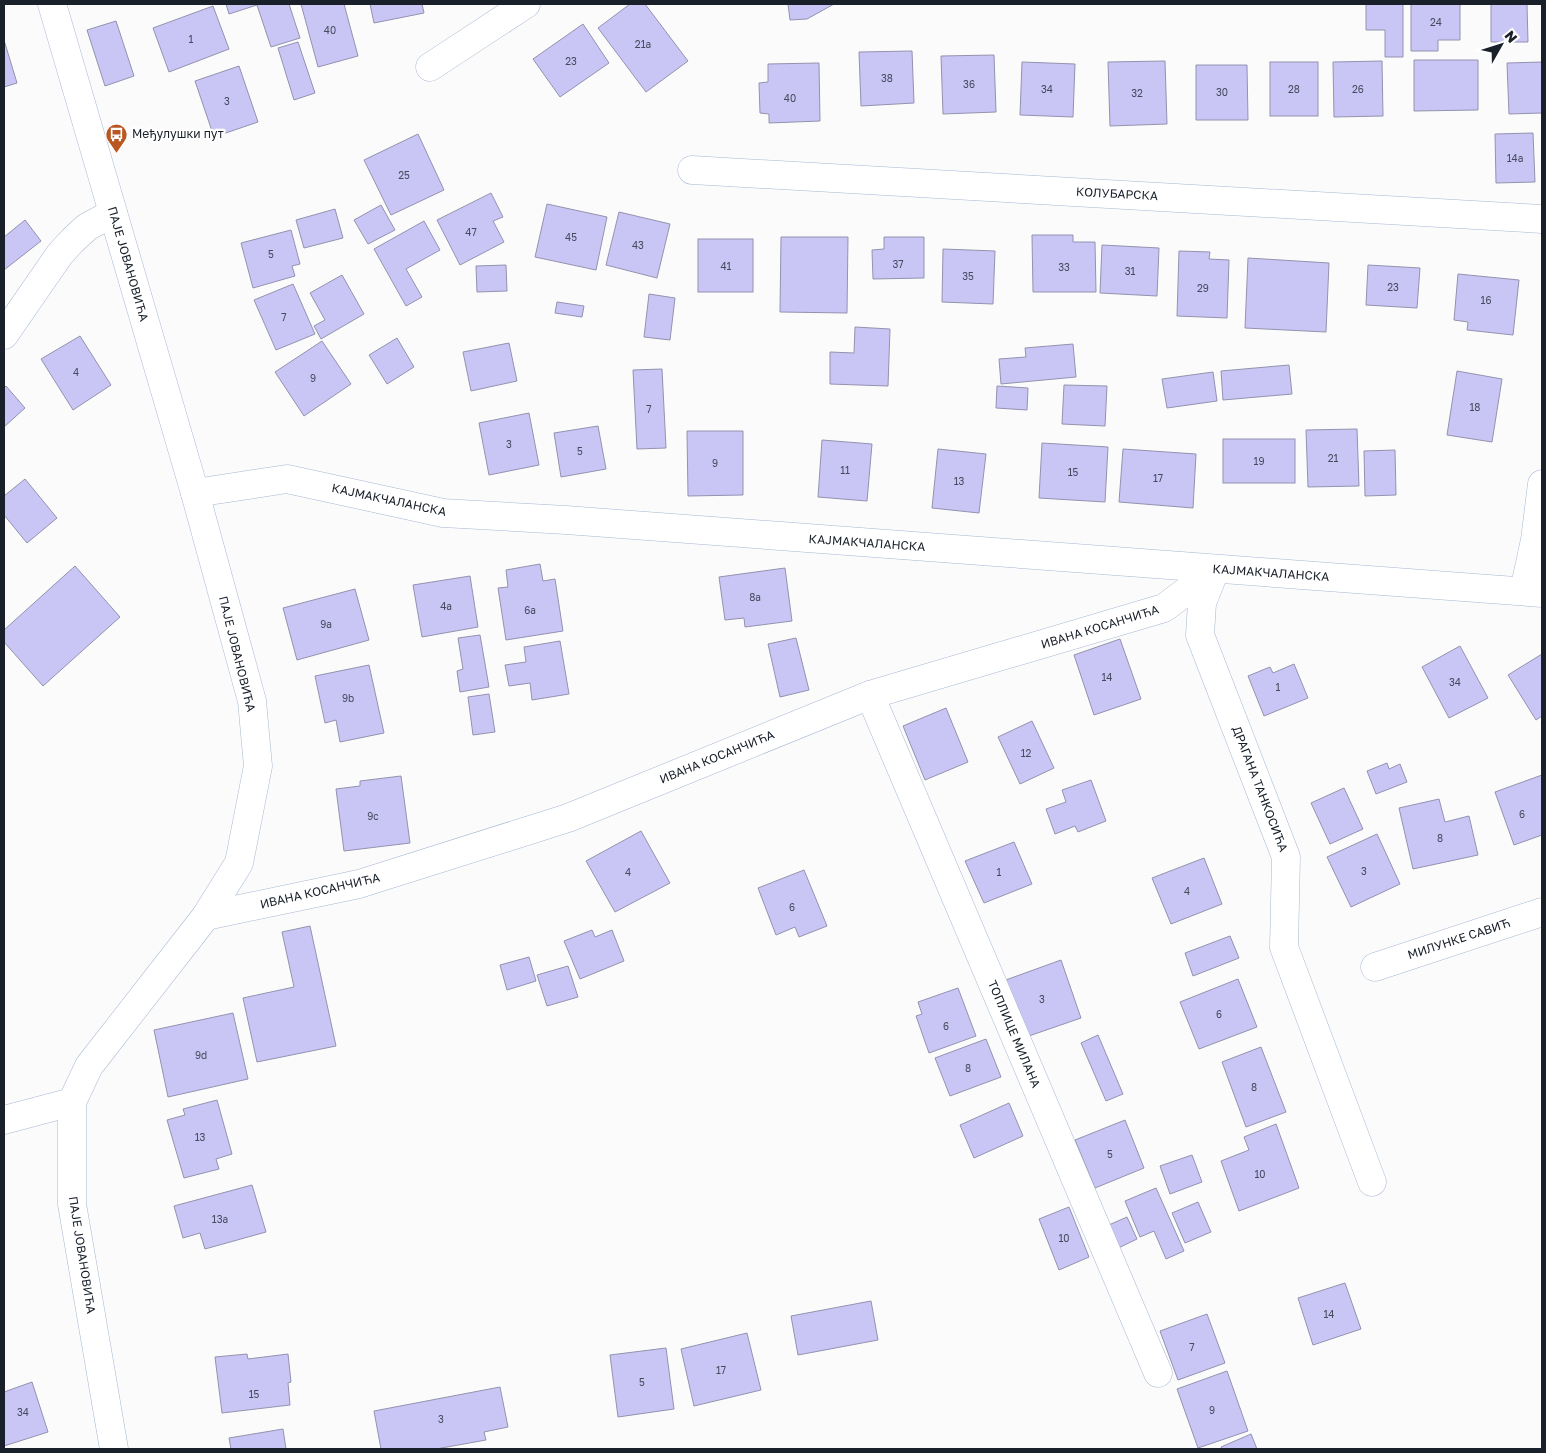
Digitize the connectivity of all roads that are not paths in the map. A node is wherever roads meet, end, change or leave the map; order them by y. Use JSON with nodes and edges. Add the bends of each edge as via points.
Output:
{"nodes":[{"id":1,"x":52,"y":4,"type":"edge"},
{"id":2,"x":526,"y":4,"type":"edge"},
{"id":3,"x":430,"y":67,"type":"dead end"},
{"id":4,"x":692,"y":170,"type":"dead end"},
{"id":5,"x":113,"y":212,"type":"junction"},
{"id":6,"x":1542,"y":219,"type":"edge"},
{"id":7,"x":4,"y":335,"type":"edge"},
{"id":8,"x":1542,"y":484,"type":"edge"},
{"id":9,"x":195,"y":493,"type":"junction"},
{"id":10,"x":1216,"y":569,"type":"junction"},
{"id":11,"x":1533,"y":592,"type":"edge"},
{"id":12,"x":870,"y":695,"type":"junction"},
{"id":13,"x":1542,"y":912,"type":"edge"},
{"id":14,"x":206,"y":916,"type":"junction"},
{"id":15,"x":1375,"y":967,"type":"dead end"},
{"id":16,"x":72,"y":1102,"type":"junction"},
{"id":17,"x":4,"y":1120,"type":"edge"},
{"id":18,"x":1372,"y":1182,"type":"dead end"},
{"id":19,"x":1158,"y":1373,"type":"dead end"},
{"id":20,"x":114,"y":1449,"type":"edge"}],
"edges":[{"from":1,"to":5,"type":"street","name":"ПАЈЕ ЈОВАНОВИЋА"},
{"from":2,"to":3,"type":"street"},
{"from":4,"to":6,"type":"street","name":"КОЛУБАРСКА"},
{"from":5,"to":7,"type":"street","via":[[87,227],[60,254]]},
{"from":5,"to":9,"type":"street","name":"ПАЈЕ ЈОВАНОВИЋА"},
{"from":8,"to":11,"type":"street"},
{"from":9,"to":10,"type":"street","name":"КАЈМАКЧАЛАНСКА","via":[[287,479],[443,513]]},
{"from":9,"to":14,"type":"street","name":"ПАЈЕ ЈОВАНОВИЋА","via":[[252,701],[258,766],[239,863]]},
{"from":10,"to":11,"type":"street","name":"КАЈМАКЧАЛАНСКА"},
{"from":10,"to":12,"type":"street","name":"ИВАНА КОСАНЧИЋА","via":[[1164,608]]},
{"from":10,"to":18,"type":"street","name":"ДРАГАНА ТАНКОСИЋА","via":[[1202,603],[1200,635],[1286,857],[1284,947]]},
{"from":12,"to":14,"type":"street","name":"ИВАНА КОСАНЧИЋА","via":[[568,818],[359,884]]},
{"from":12,"to":19,"type":"street","name":"ТОПЛИЦЕ МИЛАНА"},
{"from":13,"to":15,"type":"street","name":"МИЛУНКЕ САВИЋ"},
{"from":14,"to":16,"type":"street","name":"ПАЈЕ ЈОВАНОВИЋА","via":[[89,1066]]},
{"from":16,"to":17,"type":"street"},
{"from":16,"to":20,"type":"street","name":"ПАЈЕ ЈОВАНОВИЋА","via":[[72,1204]]}]}
